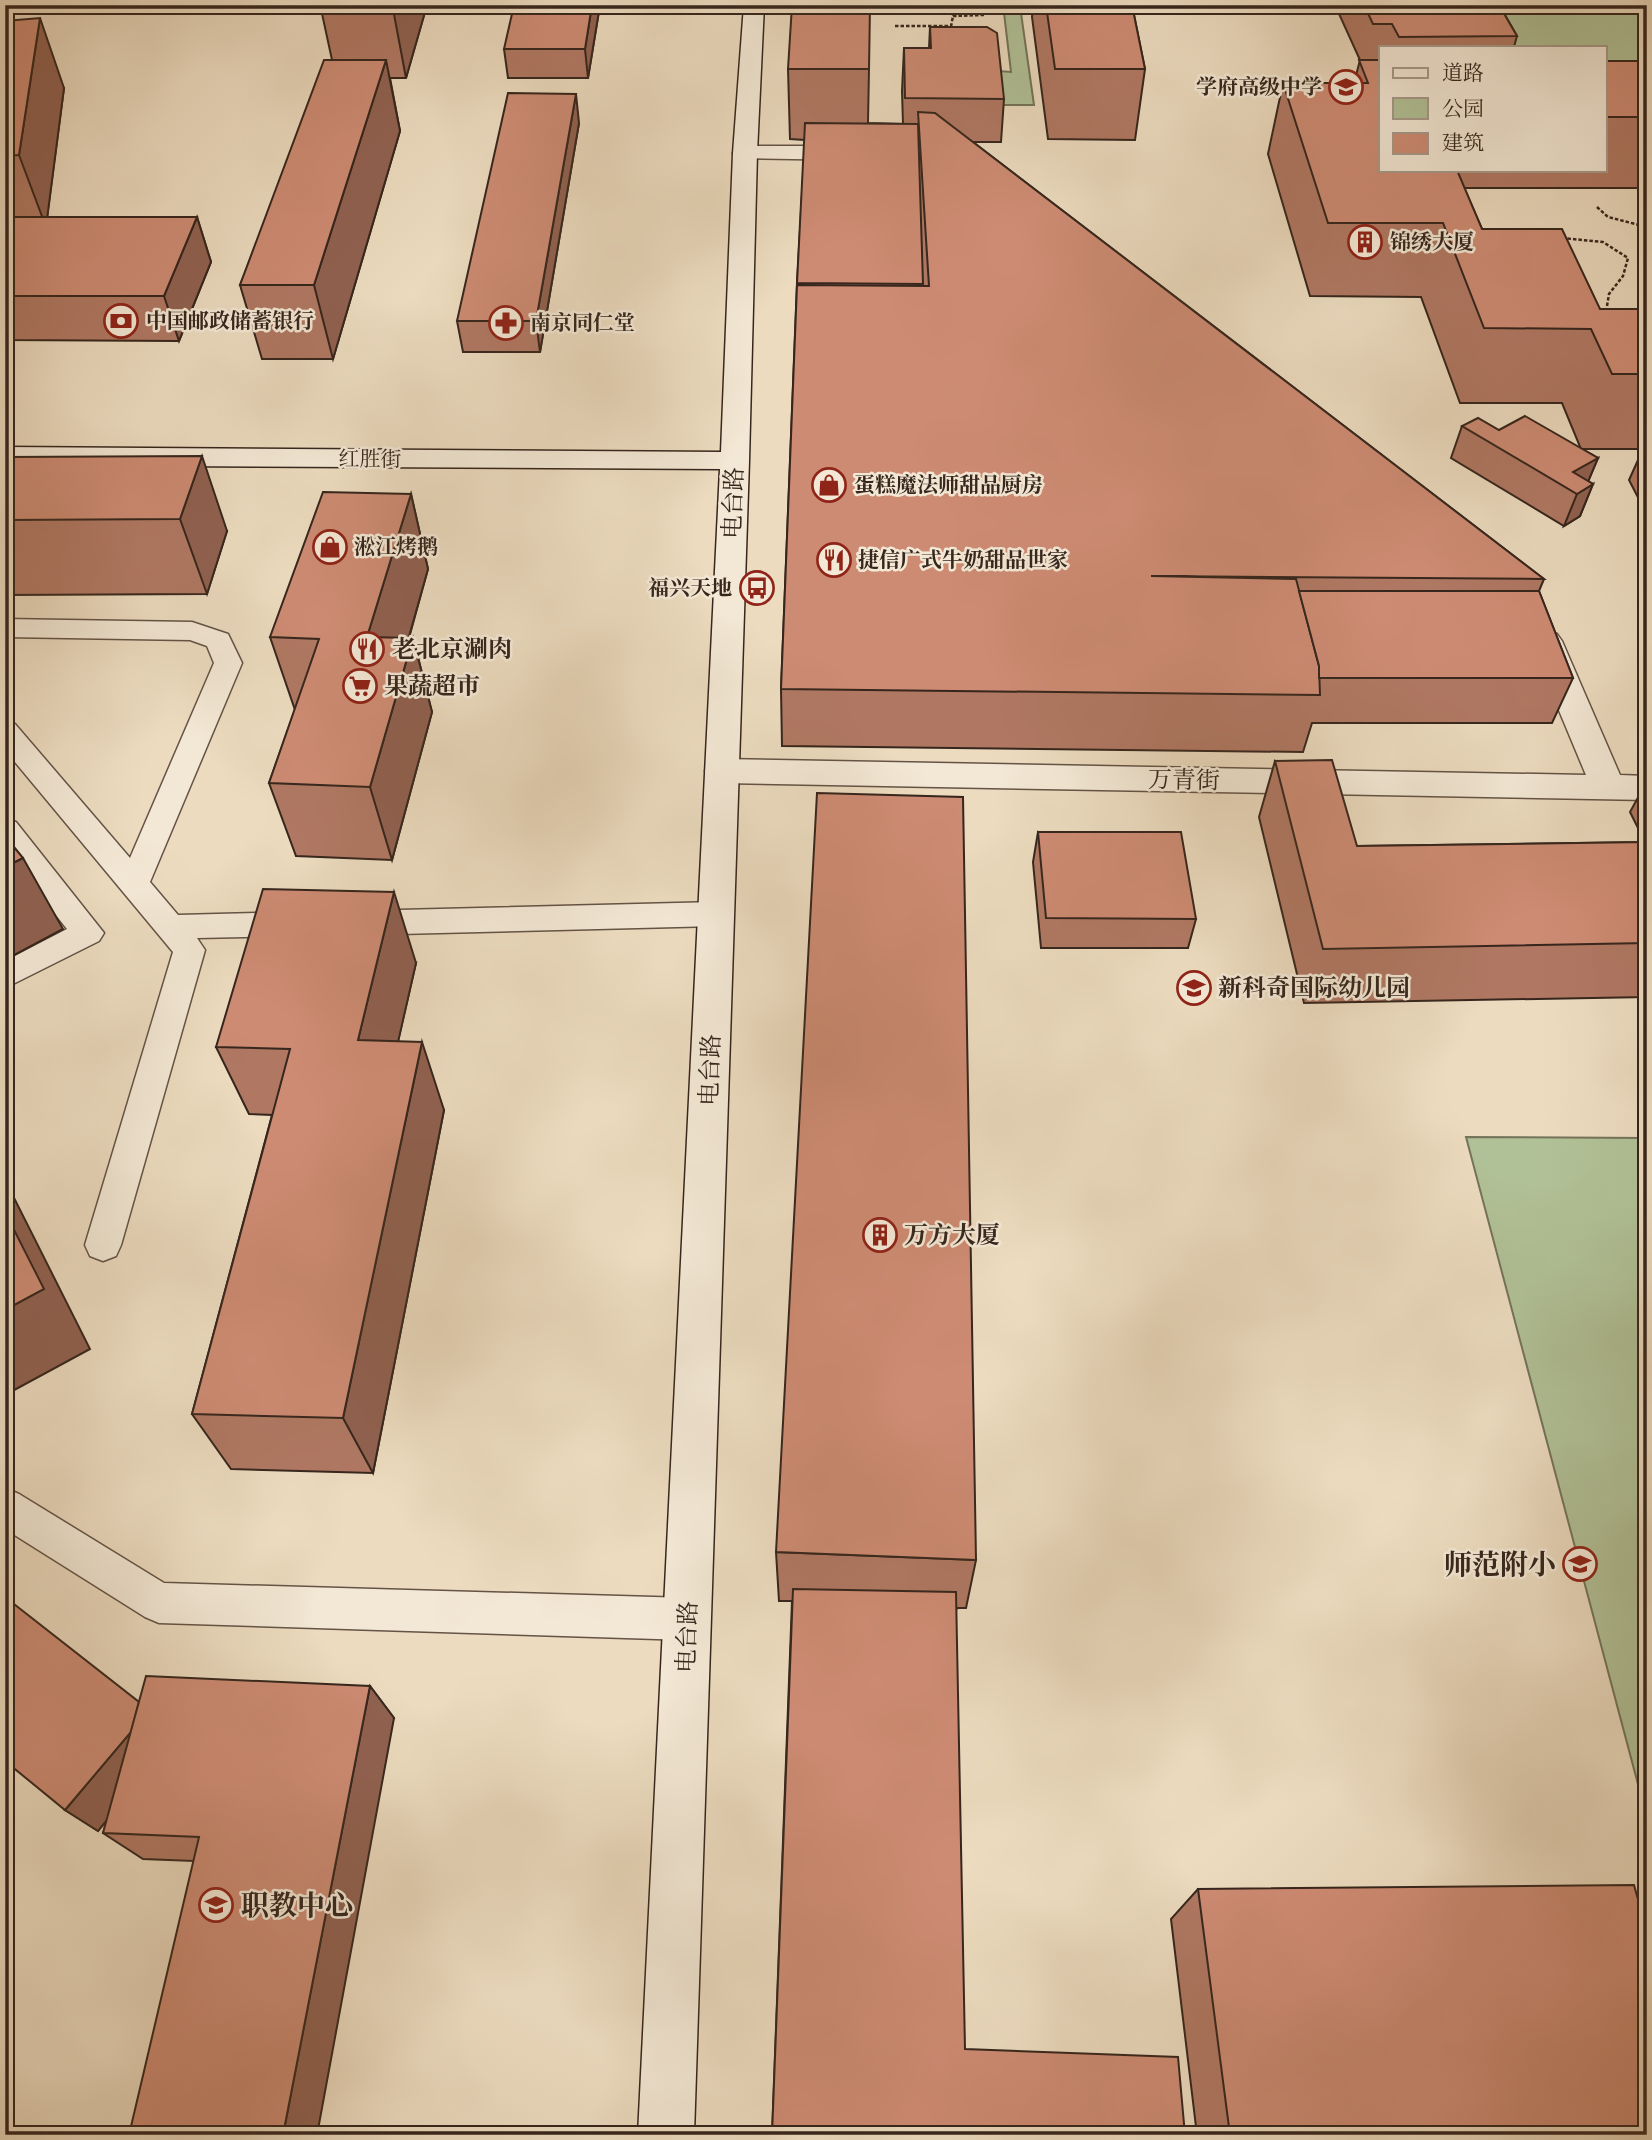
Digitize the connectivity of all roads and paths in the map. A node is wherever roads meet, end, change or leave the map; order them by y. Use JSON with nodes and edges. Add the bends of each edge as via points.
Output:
{"nodes":[{"id":1,"x":754,"y":5,"type":"edge"},
{"id":2,"x":955,"y":5,"type":"edge"},
{"id":3,"x":990,"y":5,"type":"edge"},
{"id":4,"x":953,"y":16,"type":"junction"},
{"id":5,"x":895,"y":26,"type":"dead end"},
{"id":6,"x":951,"y":26,"type":"junction"},
{"id":7,"x":949,"y":38,"type":"edge"},
{"id":8,"x":876,"y":152,"type":"edge"},
{"id":9,"x":745,"y":153,"type":"junction"},
{"id":10,"x":1597,"y":206,"type":"dead end"},
{"id":11,"x":1647,"y":227,"type":"edge"},
{"id":12,"x":1556,"y":239,"type":"edge"},
{"id":13,"x":1609,"y":317,"type":"edge"},
{"id":14,"x":5,"y":456,"type":"edge"},
{"id":15,"x":735,"y":461,"type":"junction"},
{"id":16,"x":1539,"y":623,"type":"edge"},
{"id":17,"x":5,"y":628,"type":"edge"},
{"id":18,"x":5,"y":731,"type":"edge"},
{"id":19,"x":722,"y":771,"type":"junction"},
{"id":20,"x":1608,"y":787,"type":"junction"},
{"id":21,"x":1647,"y":788,"type":"edge"},
{"id":22,"x":5,"y":830,"type":"edge"},
{"id":23,"x":134,"y":884,"type":"junction"},
{"id":24,"x":717,"y":914,"type":"junction"},
{"id":25,"x":170,"y":927,"type":"junction"},
{"id":26,"x":5,"y":976,"type":"edge"},
{"id":27,"x":103,"y":1245,"type":"dead end"},
{"id":28,"x":5,"y":1507,"type":"edge"},
{"id":29,"x":688,"y":1619,"type":"junction"},
{"id":30,"x":666,"y":2135,"type":"edge"}],
"edges":[{"from":1,"to":9,"type":"street","name":"电台路"},
{"from":2,"to":4,"type":"path"},
{"from":3,"to":4,"type":"path","via":[[984,15]]},
{"from":4,"to":6,"type":"path"},
{"from":5,"to":6,"type":"path"},
{"from":6,"to":7,"type":"path"},
{"from":8,"to":9,"type":"street"},
{"from":9,"to":15,"type":"street","name":"电台路"},
{"from":10,"to":11,"type":"path","via":[[1608,217]]},
{"from":12,"to":13,"type":"path","via":[[1603,242],[1628,258],[1623,276],[1609,294],[1605,311]]},
{"from":14,"to":15,"type":"street","name":"红胜街"},
{"from":15,"to":19,"type":"street","name":"电台路"},
{"from":16,"to":20,"type":"street"},
{"from":17,"to":23,"type":"lane","via":[[192,631],[218,640],[228,663]]},
{"from":18,"to":23,"type":"lane"},
{"from":19,"to":20,"type":"street","name":"万青街"},
{"from":19,"to":24,"type":"street","name":"电台路"},
{"from":20,"to":21,"type":"street","name":"万青街"},
{"from":22,"to":26,"type":"lane","via":[[88,933]]},
{"from":23,"to":25,"type":"lane"},
{"from":24,"to":25,"type":"lane"},
{"from":24,"to":29,"type":"street","name":"电台路"},
{"from":25,"to":27,"type":"lane","via":[[188,950]]},
{"from":28,"to":29,"type":"lane","via":[[159,1603]]},
{"from":29,"to":30,"type":"street","name":"电台路"}]}
